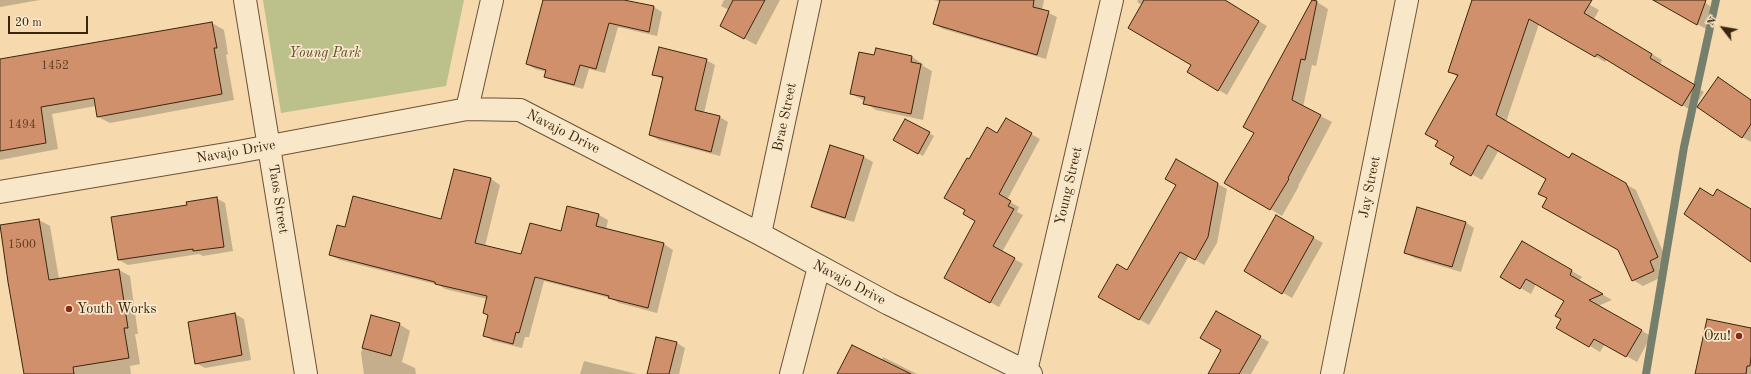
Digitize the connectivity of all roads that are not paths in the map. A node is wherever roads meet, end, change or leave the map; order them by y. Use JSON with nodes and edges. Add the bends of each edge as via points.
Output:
{"nodes":[{"id":1,"x":245,"y":0,"type":"edge"},
{"id":2,"x":492,"y":0,"type":"edge"},
{"id":3,"x":810,"y":0,"type":"edge"},
{"id":4,"x":1112,"y":0,"type":"edge"},
{"id":5,"x":1407,"y":0,"type":"edge"},
{"id":6,"x":467,"y":108,"type":"junction"},
{"id":7,"x":269,"y":146,"type":"junction"},
{"id":8,"x":0,"y":192,"type":"edge"},
{"id":9,"x":760,"y":234,"type":"junction"},
{"id":10,"x":819,"y":267,"type":"junction"},
{"id":11,"x":1029,"y":373,"type":"edge"},
{"id":12,"x":306,"y":374,"type":"edge"},
{"id":13,"x":791,"y":374,"type":"edge"},
{"id":14,"x":1332,"y":374,"type":"edge"}],
"edges":[{"from":1,"to":7,"type":"street","name":"Taos Street"},
{"from":2,"to":6,"type":"street"},
{"from":3,"to":9,"type":"street","name":"Brae Street"},
{"from":4,"to":11,"type":"street","name":"Young Street"},
{"from":5,"to":14,"type":"street","name":"Jay Street"},
{"from":6,"to":7,"type":"street","name":"Navajo Drive"},
{"from":6,"to":9,"type":"street","name":"Navajo Drive","via":[[520,110]]},
{"from":7,"to":8,"type":"street","name":"Navajo Drive"},
{"from":7,"to":12,"type":"street","name":"Taos Street"},
{"from":9,"to":10,"type":"street","name":"Navajo Drive"},
{"from":10,"to":11,"type":"street","name":"Navajo Drive"},
{"from":10,"to":13,"type":"street"}]}
